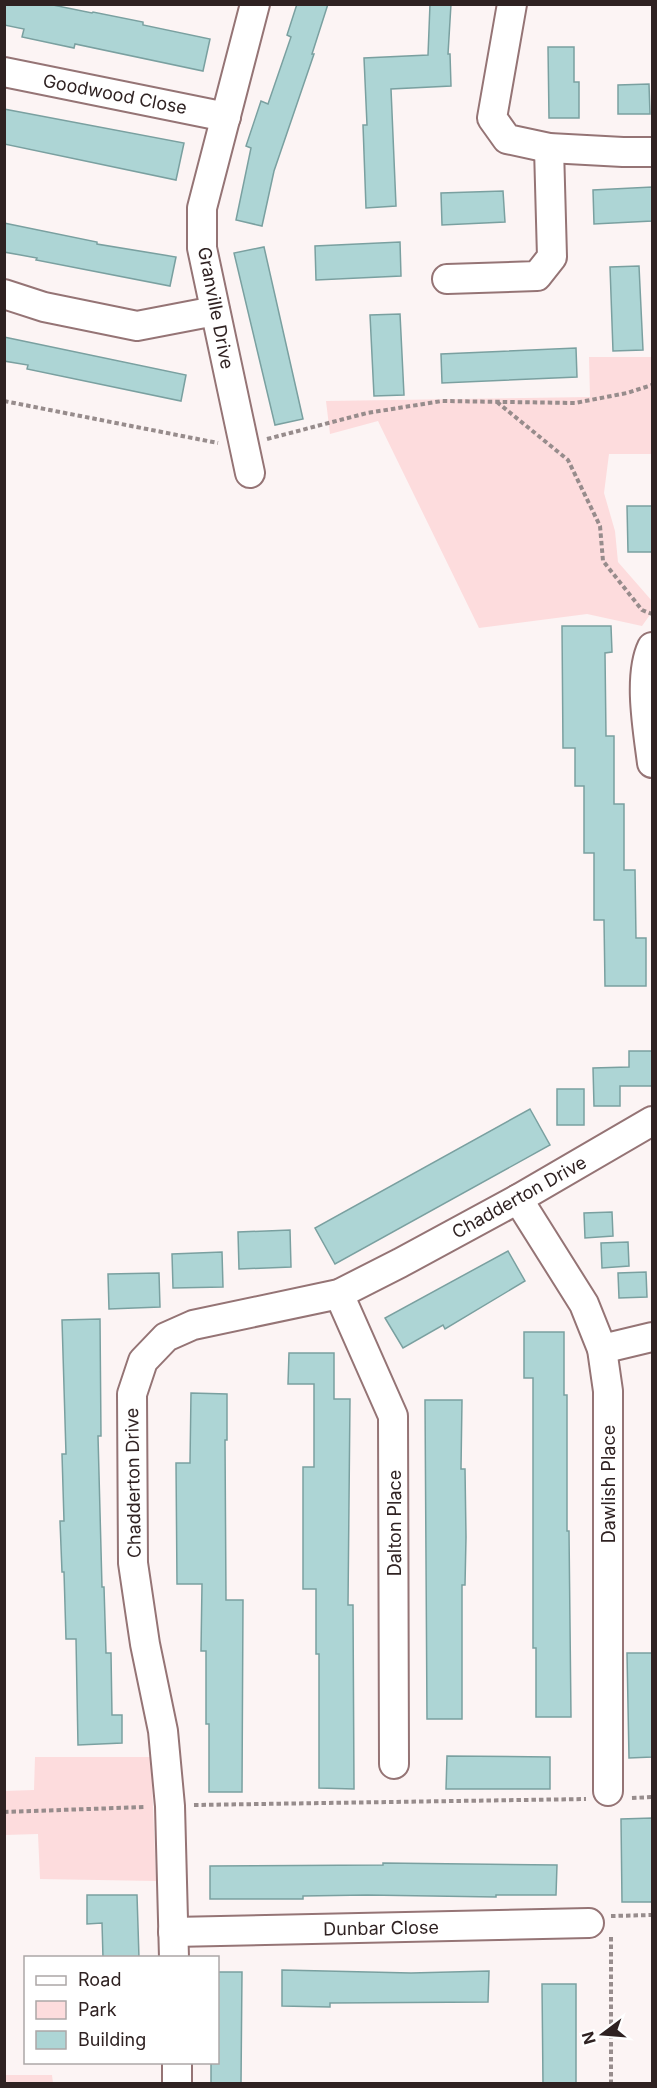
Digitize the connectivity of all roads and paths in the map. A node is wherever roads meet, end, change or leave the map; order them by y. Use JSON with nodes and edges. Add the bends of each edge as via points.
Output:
{"nodes":[{"id":1,"x":255,"y":4,"type":"edge"},
{"id":2,"x":512,"y":4,"type":"edge"},
{"id":3,"x":4,"y":72,"type":"edge"},
{"id":4,"x":226,"y":117,"type":"junction"},
{"id":5,"x":549,"y":148,"type":"junction"},
{"id":6,"x":652,"y":152,"type":"edge"},
{"id":7,"x":447,"y":279,"type":"dead end"},
{"id":8,"x":4,"y":294,"type":"edge"},
{"id":9,"x":215,"y":311,"type":"junction"},
{"id":10,"x":652,"y":384,"type":"edge"},
{"id":11,"x":4,"y":401,"type":"edge"},
{"id":12,"x":497,"y":402,"type":"junction"},
{"id":13,"x":243,"y":445,"type":"junction"},
{"id":14,"x":250,"y":473,"type":"dead end"},
{"id":15,"x":652,"y":614,"type":"edge"},
{"id":16,"x":652,"y":646,"type":"edge"},
{"id":17,"x":652,"y":763,"type":"edge"},
{"id":18,"x":652,"y":1121,"type":"edge"},
{"id":19,"x":518,"y":1199,"type":"junction"},
{"id":20,"x":339,"y":1293,"type":"junction"},
{"id":21,"x":652,"y":1337,"type":"edge"},
{"id":22,"x":602,"y":1349,"type":"junction"},
{"id":23,"x":394,"y":1764,"type":"dead end"},
{"id":24,"x":612,"y":1796,"type":"junction"},
{"id":25,"x":652,"y":1797,"type":"edge"},
{"id":26,"x":170,"y":1806,"type":"junction"},
{"id":27,"x":4,"y":1812,"type":"edge"},
{"id":28,"x":652,"y":1915,"type":"edge"},
{"id":29,"x":600,"y":1920,"type":"junction"},
{"id":30,"x":174,"y":1945,"type":"edge"},
{"id":31,"x":177,"y":2064,"type":"edge"},
{"id":32,"x":177,"y":2084,"type":"edge"},
{"id":33,"x":611,"y":2084,"type":"edge"}],
"edges":[{"from":1,"to":4,"type":"street","name":"Granville Drive"},
{"from":2,"to":5,"type":"street","via":[[492,118],[507,139]]},
{"from":3,"to":4,"type":"street","name":"Goodwood Close"},
{"from":4,"to":9,"type":"street","name":"Granville Drive","via":[[202,208],[202,248]]},
{"from":5,"to":6,"type":"street"},
{"from":5,"to":7,"type":"street","via":[[552,257],[537,276]]},
{"from":8,"to":9,"type":"street","via":[[44,307],[138,326]]},
{"from":9,"to":13,"type":"street","name":"Granville Drive"},
{"from":10,"to":12,"type":"path","via":[[574,403]]},
{"from":11,"to":13,"type":"path"},
{"from":12,"to":13,"type":"path","via":[[442,401],[367,413]]},
{"from":12,"to":15,"type":"path","via":[[568,460],[600,526],[603,561],[642,610]]},
{"from":13,"to":14,"type":"street","name":"Granville Drive"},
{"from":16,"to":17,"type":"street","via":[[647,658],[646,718]]},
{"from":18,"to":19,"type":"street","name":"Chadderton Drive"},
{"from":19,"to":20,"type":"street","name":"Chadderton Drive"},
{"from":19,"to":22,"type":"street","name":"Dawlish Place","via":[[584,1304]]},
{"from":20,"to":23,"type":"street","name":"Dalton Place","via":[[393,1416]]},
{"from":20,"to":26,"type":"street","name":"Chadderton Drive","via":[[193,1325],[166,1337],[143,1361],[132,1394],[133,1563],[163,1731]]},
{"from":21,"to":22,"type":"street"},
{"from":22,"to":24,"type":"street","name":"Dawlish Place","via":[[608,1391]]},
{"from":24,"to":25,"type":"path"},
{"from":24,"to":26,"type":"path"},
{"from":26,"to":27,"type":"path"},
{"from":26,"to":30,"type":"street","name":"Chadderton Drive"},
{"from":28,"to":29,"type":"path"},
{"from":29,"to":30,"type":"street","name":"Dunbar Close"},
{"from":29,"to":33,"type":"path"},
{"from":31,"to":32,"type":"street"}]}
